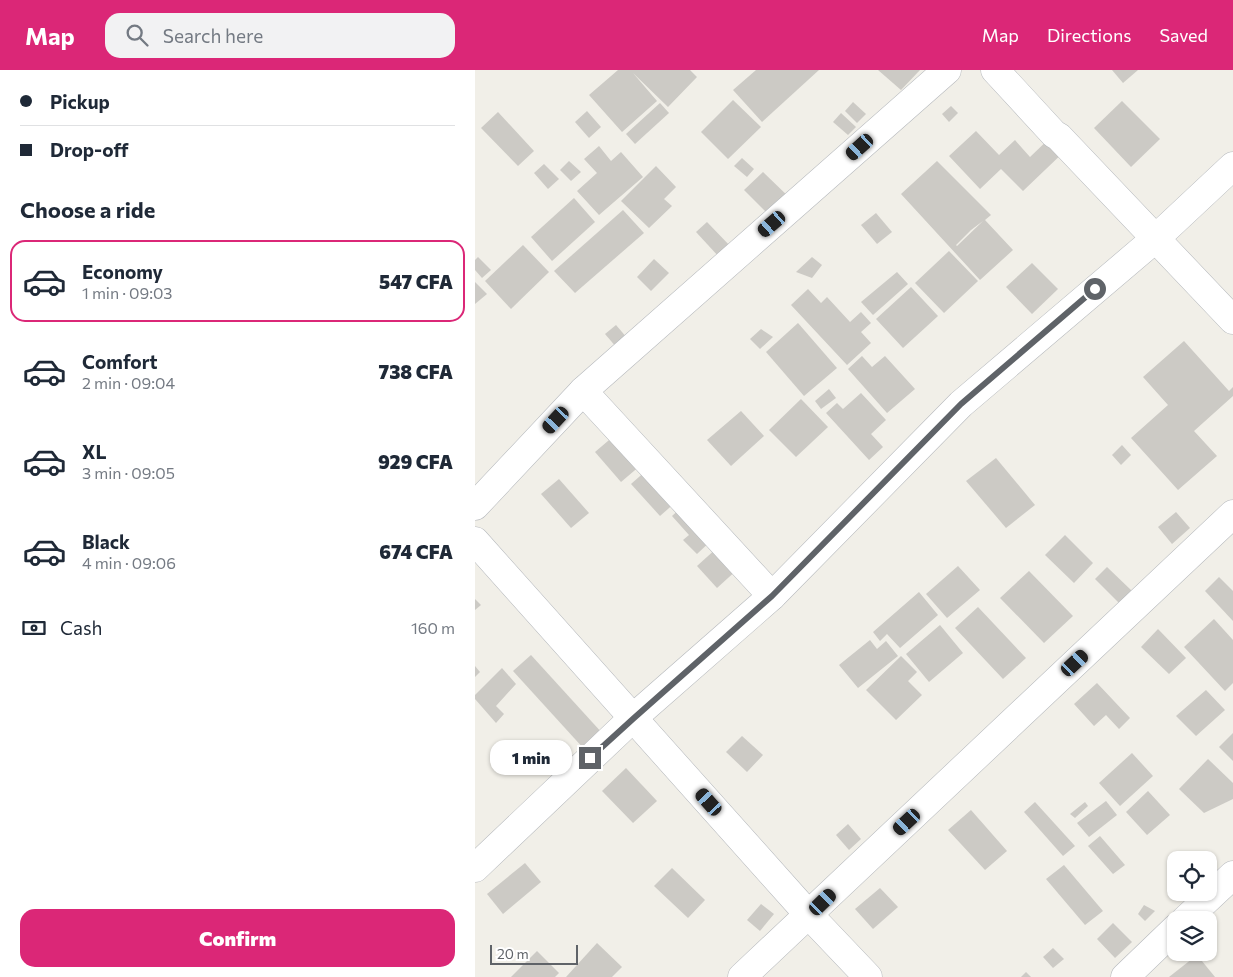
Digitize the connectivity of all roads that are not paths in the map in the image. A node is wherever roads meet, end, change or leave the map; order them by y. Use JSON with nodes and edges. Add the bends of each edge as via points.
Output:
{"nodes":[{"id":1,"x":947,"y":70,"type":"edge"},
{"id":2,"x":995,"y":70,"type":"edge"},
{"id":3,"x":1233,"y":166,"type":"edge"},
{"id":4,"x":1155,"y":238,"type":"junction"},
{"id":5,"x":1233,"y":320,"type":"edge"},
{"id":6,"x":583,"y":392,"type":"junction"},
{"id":7,"x":475,"y":506,"type":"edge"},
{"id":8,"x":1233,"y":514,"type":"edge"},
{"id":9,"x":475,"y":541,"type":"edge"},
{"id":10,"x":772,"y":596,"type":"junction"},
{"id":11,"x":634,"y":718,"type":"junction"},
{"id":12,"x":475,"y":868,"type":"edge"},
{"id":13,"x":1233,"y":875,"type":"edge"},
{"id":14,"x":1195,"y":911,"type":"edge"},
{"id":15,"x":809,"y":915,"type":"junction"},
{"id":16,"x":1167,"y":937,"type":"edge"},
{"id":17,"x":742,"y":977,"type":"edge"},
{"id":18,"x":868,"y":977,"type":"edge"},
{"id":19,"x":1125,"y":977,"type":"edge"}],
"edges":[{"from":1,"to":6,"type":"street"},
{"from":2,"to":4,"type":"street"},
{"from":3,"to":4,"type":"street"},
{"from":4,"to":5,"type":"street"},
{"from":4,"to":10,"type":"street","via":[[961,404]]},
{"from":6,"to":7,"type":"street"},
{"from":6,"to":10,"type":"street"},
{"from":8,"to":15,"type":"street"},
{"from":9,"to":11,"type":"street"},
{"from":10,"to":11,"type":"street"},
{"from":11,"to":12,"type":"street"},
{"from":11,"to":15,"type":"street"},
{"from":13,"to":14,"type":"street"},
{"from":15,"to":17,"type":"street"},
{"from":15,"to":18,"type":"street"},
{"from":16,"to":19,"type":"street"}]}
